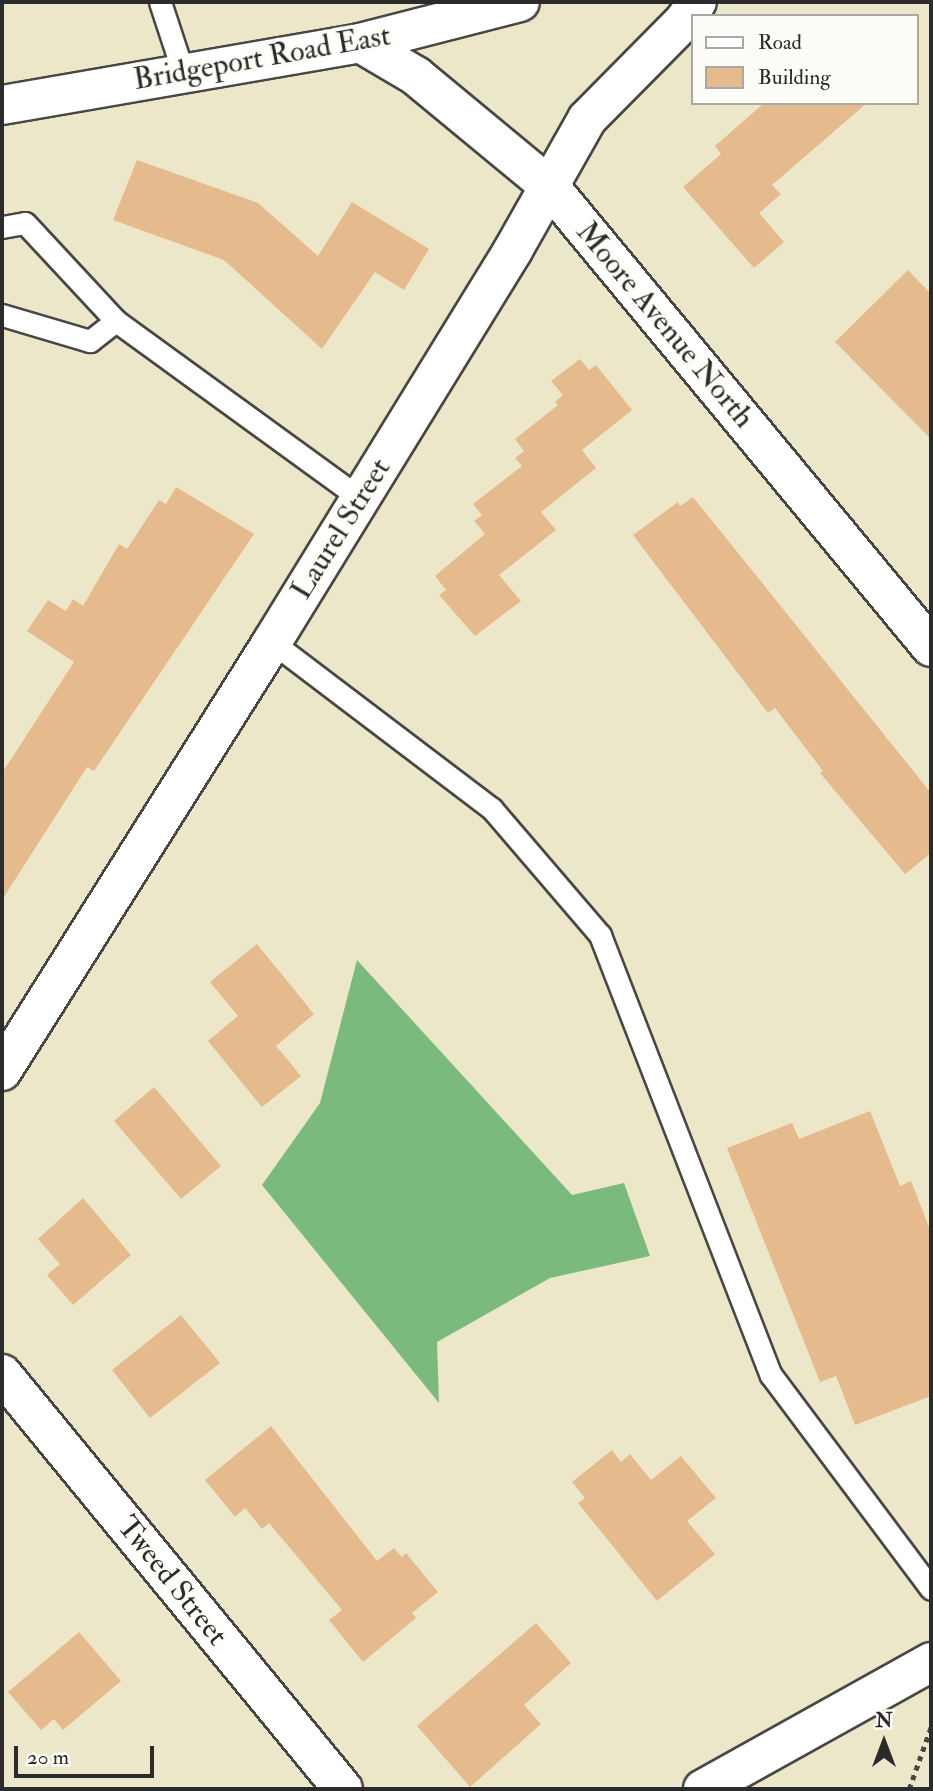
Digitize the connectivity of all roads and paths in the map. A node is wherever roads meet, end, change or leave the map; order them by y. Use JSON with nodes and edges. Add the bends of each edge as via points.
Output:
{"nodes":[{"id":1,"x":160,"y":2,"type":"edge"},
{"id":2,"x":520,"y":2,"type":"edge"},
{"id":3,"x":697,"y":2,"type":"edge"},
{"id":4,"x":474,"y":7,"type":"edge"},
{"id":5,"x":360,"y":43,"type":"junction"},
{"id":6,"x":183,"y":72,"type":"junction"},
{"id":7,"x":2,"y":105,"type":"edge"},
{"id":8,"x":550,"y":187,"type":"junction"},
{"id":9,"x":2,"y":227,"type":"edge"},
{"id":10,"x":2,"y":315,"type":"edge"},
{"id":11,"x":116,"y":321,"type":"junction"},
{"id":12,"x":360,"y":498,"type":"junction"},
{"id":13,"x":272,"y":642,"type":"junction"},
{"id":14,"x":931,"y":647,"type":"edge"},
{"id":15,"x":2,"y":1071,"type":"edge"},
{"id":16,"x":2,"y":1374,"type":"edge"},
{"id":17,"x":931,"y":1589,"type":"edge"},
{"id":18,"x":931,"y":1662,"type":"edge"},
{"id":19,"x":931,"y":1727,"type":"edge"},
{"id":20,"x":343,"y":1789,"type":"edge"},
{"id":21,"x":702,"y":1789,"type":"edge"},
{"id":22,"x":909,"y":1789,"type":"edge"}],
"edges":[{"from":1,"to":6,"type":"lane"},
{"from":2,"to":4,"type":"street","name":"Bridgeport Road East"},
{"from":3,"to":8,"type":"street","name":"Laurel Street","via":[[684,21],[587,119]]},
{"from":4,"to":5,"type":"street","name":"Bridgeport Road East"},
{"from":5,"to":6,"type":"street","name":"Bridgeport Road East"},
{"from":5,"to":8,"type":"street","name":"Moore Avenue North","via":[[416,76]]},
{"from":6,"to":7,"type":"street","name":"Bridgeport Road East"},
{"from":8,"to":12,"type":"street","name":"Laurel Street"},
{"from":8,"to":14,"type":"street","name":"Moore Avenue North"},
{"from":9,"to":11,"type":"lane","via":[[25,223]]},
{"from":10,"to":11,"type":"lane","via":[[90,341]]},
{"from":11,"to":12,"type":"lane"},
{"from":12,"to":13,"type":"street","name":"Laurel Street"},
{"from":13,"to":15,"type":"street","name":"Laurel Street"},
{"from":13,"to":17,"type":"lane","via":[[492,809],[600,935],[771,1375]]},
{"from":16,"to":20,"type":"street","name":"Tweed Street"},
{"from":18,"to":21,"type":"street"},
{"from":19,"to":22,"type":"path"}]}
